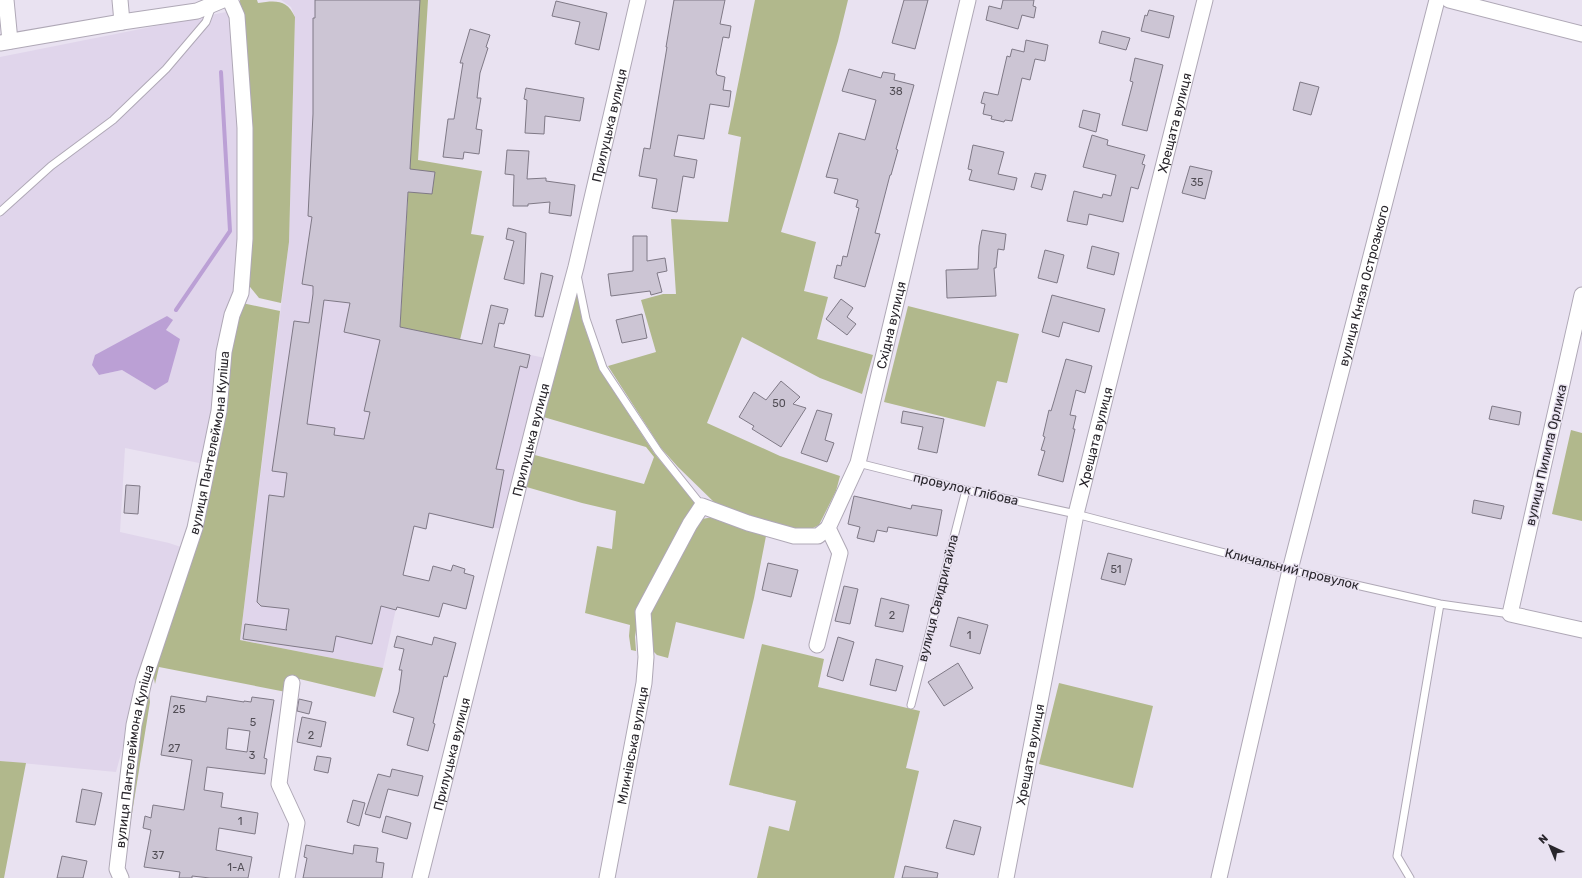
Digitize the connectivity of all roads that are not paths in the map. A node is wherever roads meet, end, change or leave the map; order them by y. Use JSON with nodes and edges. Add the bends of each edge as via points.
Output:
{"nodes":[{"id":1,"x":6,"y":0,"type":"edge"},
{"id":2,"x":120,"y":0,"type":"edge"},
{"id":3,"x":230,"y":0,"type":"edge"},
{"id":4,"x":638,"y":0,"type":"edge"},
{"id":5,"x":968,"y":0,"type":"edge"},
{"id":6,"x":1205,"y":0,"type":"edge"},
{"id":7,"x":1437,"y":0,"type":"edge"},
{"id":8,"x":1449,"y":0,"type":"edge"},
{"id":9,"x":218,"y":3,"type":"edge"},
{"id":10,"x":122,"y":22,"type":"junction"},
{"id":11,"x":1582,"y":34,"type":"edge"},
{"id":12,"x":5,"y":42,"type":"edge"},
{"id":13,"x":0,"y":212,"type":"edge"},
{"id":14,"x":576,"y":266,"type":"junction"},
{"id":15,"x":1582,"y":295,"type":"edge"},
{"id":16,"x":858,"y":463,"type":"junction"},
{"id":17,"x":966,"y":490,"type":"junction"},
{"id":18,"x":702,"y":506,"type":"junction"},
{"id":19,"x":1076,"y":514,"type":"junction"},
{"id":20,"x":828,"y":528,"type":"junction"},
{"id":21,"x":1290,"y":570,"type":"junction"},
{"id":22,"x":1440,"y":604,"type":"junction"},
{"id":23,"x":1510,"y":614,"type":"junction"},
{"id":24,"x":1582,"y":630,"type":"edge"},
{"id":25,"x":817,"y":645,"type":"dead end"},
{"id":26,"x":292,"y":683,"type":"dead end"},
{"id":27,"x":911,"y":705,"type":"dead end"},
{"id":28,"x":121,"y":878,"type":"edge"},
{"id":29,"x":287,"y":878,"type":"edge"},
{"id":30,"x":420,"y":878,"type":"edge"},
{"id":31,"x":607,"y":878,"type":"edge"},
{"id":32,"x":1006,"y":878,"type":"edge"},
{"id":33,"x":1218,"y":878,"type":"edge"},
{"id":34,"x":1410,"y":878,"type":"edge"}],
"edges":[{"from":1,"to":12,"type":"street"},
{"from":2,"to":10,"type":"street"},
{"from":3,"to":28,"type":"street","name":"вулиця Пантелеймона Куліша","via":[[236,16],[245,128],[245,239],[241,293],[232,315],[224,352],[219,411],[194,528],[144,681],[134,725],[117,869]]},
{"from":4,"to":14,"type":"street","name":"Прилуцька вулиця"},
{"from":5,"to":16,"type":"street","name":"Східна вулиця"},
{"from":6,"to":19,"type":"street","name":"Хрещата вулиця"},
{"from":7,"to":21,"type":"street","name":"вулиця Князя Острозького"},
{"from":8,"to":11,"type":"street"},
{"from":9,"to":10,"type":"street","via":[[197,11]]},
{"from":9,"to":13,"type":"lane","via":[[206,22],[166,69],[113,120],[51,166]]},
{"from":10,"to":12,"type":"street"},
{"from":14,"to":18,"type":"lane","via":[[586,319],[603,368],[658,451]]},
{"from":14,"to":30,"type":"street","name":"Прилуцька вулиця","via":[[538,405]]},
{"from":15,"to":23,"type":"street","name":"вулиця Пилипа Орлика"},
{"from":16,"to":17,"type":"lane","name":"провулок Глібова"},
{"from":16,"to":20,"type":"street","name":"Східна вулиця"},
{"from":17,"to":19,"type":"lane","name":"провулок Глібова"},
{"from":17,"to":27,"type":"lane","name":"вулиця Свидригайла"},
{"from":18,"to":20,"type":"street","via":[[794,536],[818,536]]},
{"from":18,"to":31,"type":"street","name":"Млинівська вулиця","via":[[643,612],[646,657],[644,683]]},
{"from":19,"to":21,"type":"lane","name":"Кличальний провулок"},
{"from":19,"to":32,"type":"street","name":"Хрещата вулиця"},
{"from":20,"to":25,"type":"street","via":[[840,553]]},
{"from":21,"to":22,"type":"lane","name":"Кличальний провулок"},
{"from":21,"to":33,"type":"street","name":"вулиця Князя Острозького"},
{"from":22,"to":23,"type":"lane","name":"Кличальний провулок"},
{"from":22,"to":34,"type":"lane","via":[[1397,856]]},
{"from":23,"to":24,"type":"street"},
{"from":26,"to":29,"type":"street","via":[[279,784],[297,823]]}]}
